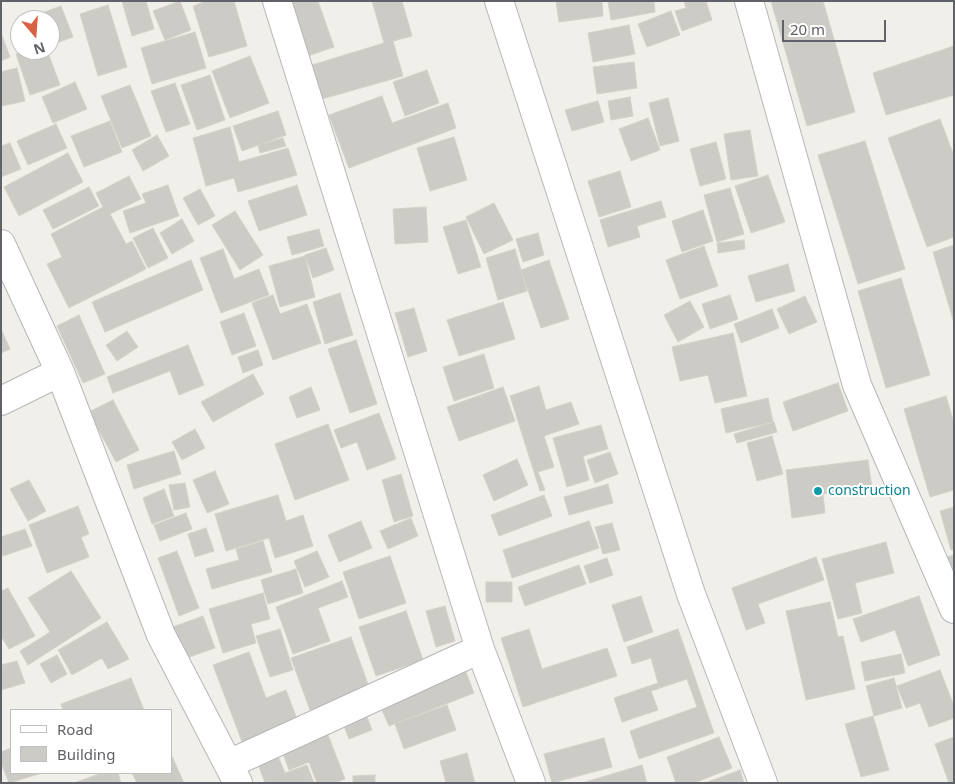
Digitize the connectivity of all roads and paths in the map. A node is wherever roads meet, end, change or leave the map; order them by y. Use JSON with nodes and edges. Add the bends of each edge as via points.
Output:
{"nodes":[{"id":1,"x":277,"y":1,"type":"edge"},
{"id":2,"x":499,"y":1,"type":"edge"},
{"id":3,"x":749,"y":1,"type":"edge"},
{"id":4,"x":1,"y":244,"type":"edge"},
{"id":5,"x":60,"y":372,"type":"junction"},
{"id":6,"x":1,"y":401,"type":"edge"},
{"id":7,"x":954,"y":609,"type":"edge"},
{"id":8,"x":480,"y":649,"type":"junction"},
{"id":9,"x":233,"y":774,"type":"edge"},
{"id":10,"x":531,"y":783,"type":"edge"},
{"id":11,"x":763,"y":783,"type":"edge"}],
"edges":[{"from":1,"to":8,"type":"street"},
{"from":2,"to":11,"type":"street","via":[[691,594]]},
{"from":3,"to":7,"type":"street","via":[[857,385]]},
{"from":4,"to":5,"type":"street"},
{"from":5,"to":6,"type":"street"},
{"from":5,"to":9,"type":"street","via":[[161,635]]},
{"from":8,"to":9,"type":"street"},
{"from":8,"to":10,"type":"street"}]}
